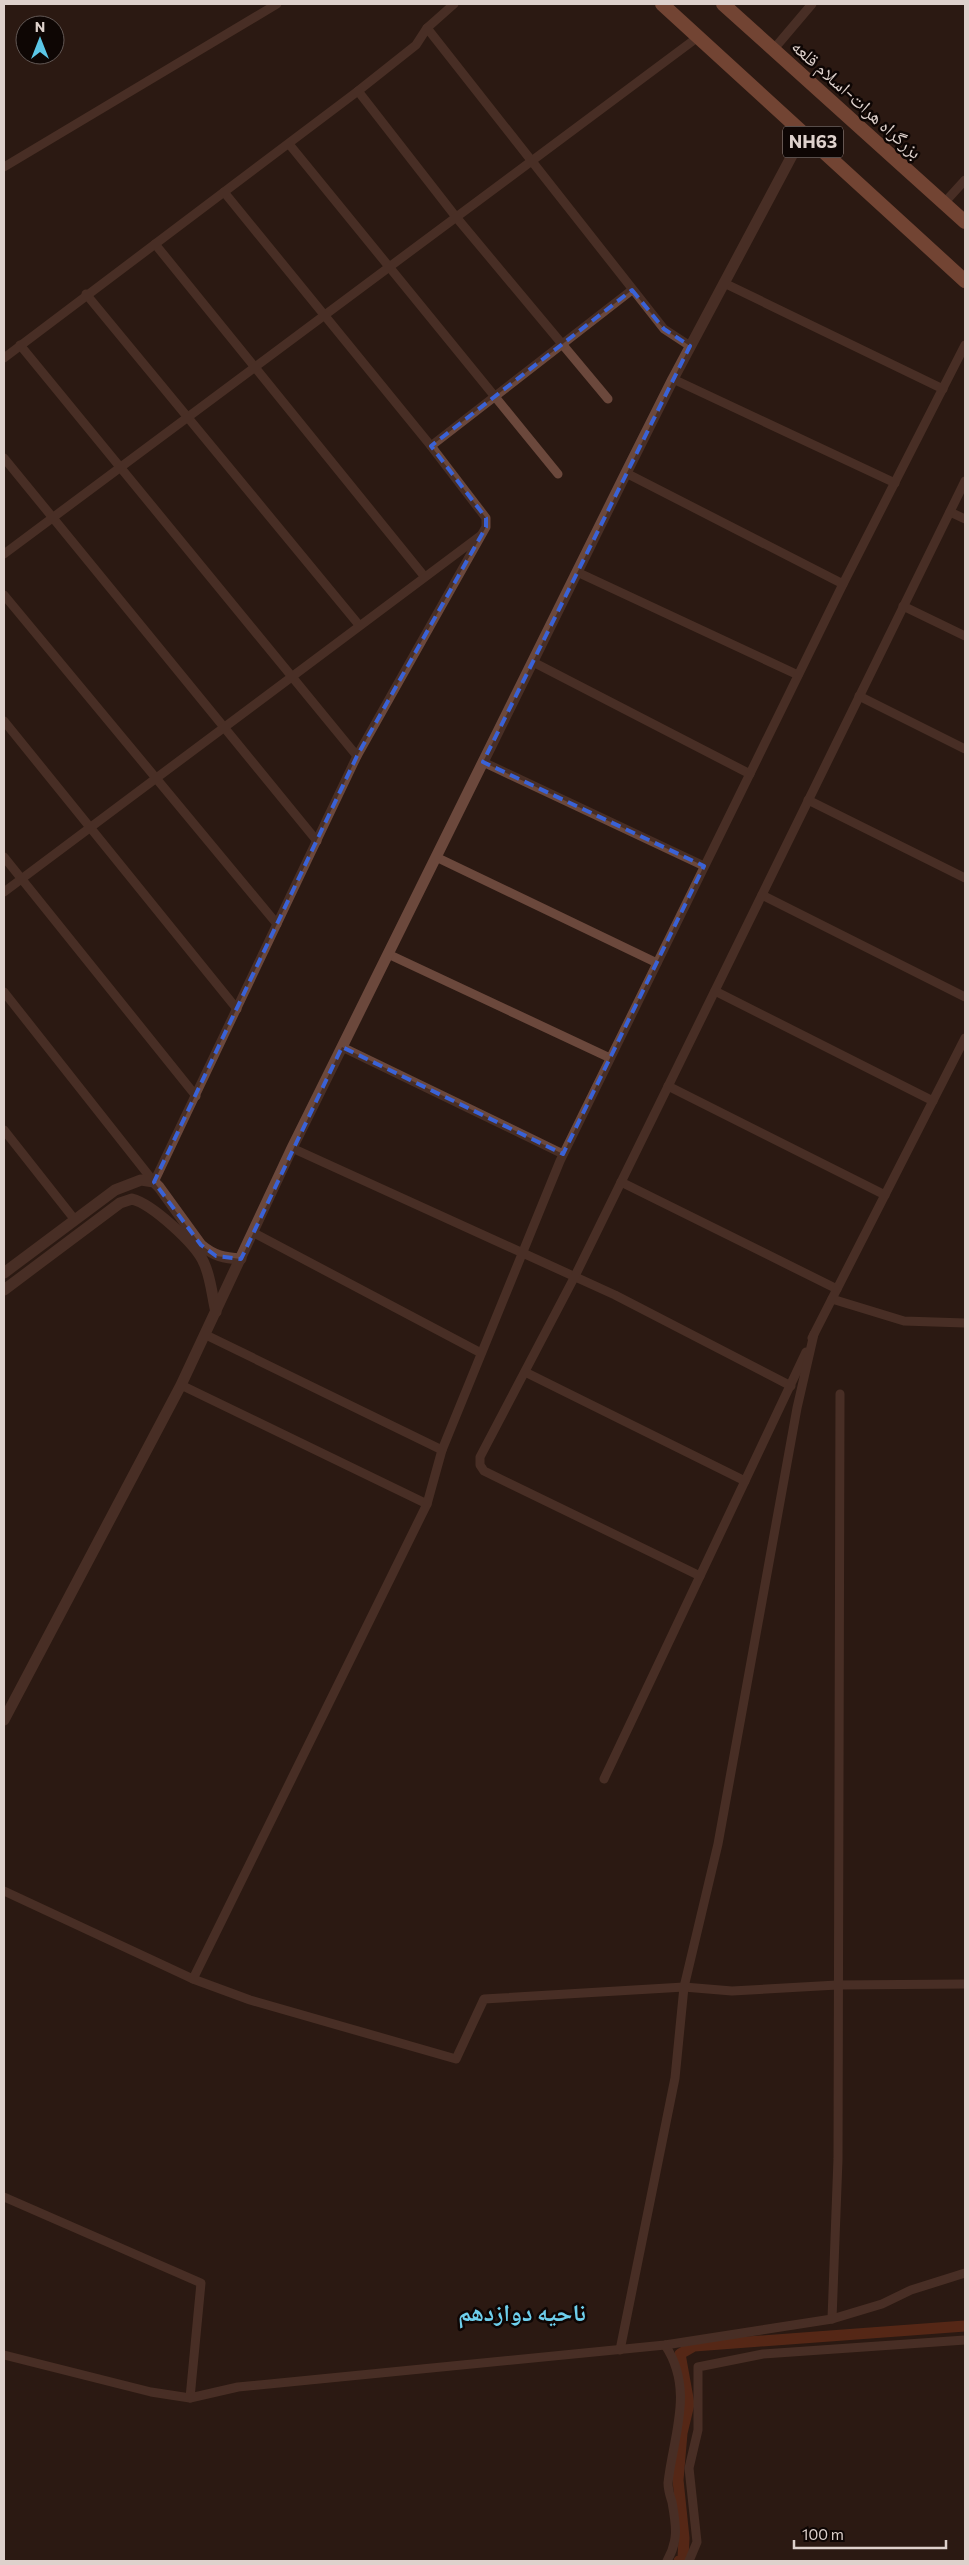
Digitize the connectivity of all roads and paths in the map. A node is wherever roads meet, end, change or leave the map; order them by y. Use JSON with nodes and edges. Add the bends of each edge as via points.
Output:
{"nodes":[{"id":1,"x":277,"y":4,"type":"edge"},
{"id":2,"x":454,"y":4,"type":"edge"},
{"id":3,"x":662,"y":4,"type":"edge"},
{"id":4,"x":723,"y":4,"type":"edge"},
{"id":5,"x":812,"y":4,"type":"edge"},
{"id":6,"x":427,"y":28,"type":"junction"},
{"id":7,"x":698,"y":37,"type":"junction"},
{"id":8,"x":773,"y":50,"type":"junction"},
{"id":9,"x":358,"y":91,"type":"junction"},
{"id":10,"x":804,"y":133,"type":"junction"},
{"id":11,"x":289,"y":144,"type":"junction"},
{"id":12,"x":530,"y":162,"type":"junction"},
{"id":13,"x":4,"y":167,"type":"edge"},
{"id":14,"x":965,"y":180,"type":"edge"},
{"id":15,"x":224,"y":192,"type":"junction"},
{"id":16,"x":945,"y":202,"type":"junction"},
{"id":17,"x":456,"y":216,"type":"junction"},
{"id":18,"x":965,"y":222,"type":"edge"},
{"id":19,"x":155,"y":244,"type":"junction"},
{"id":20,"x":389,"y":266,"type":"junction"},
{"id":21,"x":965,"y":281,"type":"edge"},
{"id":22,"x":724,"y":283,"type":"junction"},
{"id":23,"x":632,"y":290,"type":"junction"},
{"id":24,"x":86,"y":294,"type":"junction"},
{"id":25,"x":322,"y":315,"type":"junction"},
{"id":26,"x":20,"y":344,"type":"junction"},
{"id":27,"x":562,"y":344,"type":"junction"},
{"id":28,"x":965,"y":345,"type":"edge"},
{"id":29,"x":690,"y":346,"type":"junction"},
{"id":30,"x":4,"y":358,"type":"edge"},
{"id":31,"x":253,"y":367,"type":"junction"},
{"id":32,"x":673,"y":379,"type":"junction"},
{"id":33,"x":943,"y":389,"type":"junction"},
{"id":34,"x":495,"y":396,"type":"junction"},
{"id":35,"x":608,"y":399,"type":"dead end"},
{"id":36,"x":187,"y":417,"type":"junction"},
{"id":37,"x":431,"y":446,"type":"junction"},
{"id":38,"x":4,"y":458,"type":"edge"},
{"id":39,"x":121,"y":466,"type":"junction"},
{"id":40,"x":626,"y":473,"type":"junction"},
{"id":41,"x":558,"y":474,"type":"dead end"},
{"id":42,"x":965,"y":481,"type":"edge"},
{"id":43,"x":895,"y":483,"type":"junction"},
{"id":44,"x":950,"y":512,"type":"junction"},
{"id":45,"x":52,"y":518,"type":"junction"},
{"id":46,"x":965,"y":519,"type":"edge"},
{"id":47,"x":483,"y":534,"type":"junction"},
{"id":48,"x":4,"y":554,"type":"edge"},
{"id":49,"x":577,"y":572,"type":"junction"},
{"id":50,"x":424,"y":576,"type":"junction"},
{"id":51,"x":843,"y":584,"type":"junction"},
{"id":52,"x":4,"y":595,"type":"edge"},
{"id":53,"x":904,"y":606,"type":"junction"},
{"id":54,"x":359,"y":625,"type":"junction"},
{"id":55,"x":965,"y":636,"type":"edge"},
{"id":56,"x":533,"y":662,"type":"junction"},
{"id":57,"x":798,"y":675,"type":"junction"},
{"id":58,"x":292,"y":676,"type":"junction"},
{"id":59,"x":859,"y":696,"type":"junction"},
{"id":60,"x":4,"y":721,"type":"edge"},
{"id":61,"x":223,"y":728,"type":"junction"},
{"id":62,"x":965,"y":749,"type":"edge"},
{"id":63,"x":357,"y":756,"type":"junction"},
{"id":64,"x":483,"y":762,"type":"junction"},
{"id":65,"x":750,"y":774,"type":"junction"},
{"id":66,"x":155,"y":779,"type":"junction"},
{"id":67,"x":808,"y":800,"type":"junction"},
{"id":68,"x":89,"y":828,"type":"junction"},
{"id":69,"x":317,"y":841,"type":"junction"},
{"id":70,"x":4,"y":857,"type":"edge"},
{"id":71,"x":436,"y":857,"type":"junction"},
{"id":72,"x":704,"y":866,"type":"junction"},
{"id":73,"x":965,"y":878,"type":"edge"},
{"id":74,"x":21,"y":879,"type":"junction"},
{"id":75,"x":4,"y":892,"type":"edge"},
{"id":76,"x":762,"y":895,"type":"junction"},
{"id":77,"x":277,"y":924,"type":"junction"},
{"id":78,"x":388,"y":954,"type":"junction"},
{"id":79,"x":657,"y":963,"type":"junction"},
{"id":80,"x":715,"y":991,"type":"junction"},
{"id":81,"x":4,"y":992,"type":"edge"},
{"id":82,"x":965,"y":996,"type":"edge"},
{"id":83,"x":237,"y":1009,"type":"junction"},
{"id":84,"x":965,"y":1038,"type":"edge"},
{"id":85,"x":342,"y":1047,"type":"junction"},
{"id":86,"x":610,"y":1058,"type":"junction"},
{"id":87,"x":668,"y":1086,"type":"junction"},
{"id":88,"x":196,"y":1096,"type":"junction"},
{"id":89,"x":933,"y":1101,"type":"junction"},
{"id":90,"x":4,"y":1130,"type":"edge"},
{"id":91,"x":292,"y":1148,"type":"junction"},
{"id":92,"x":563,"y":1154,"type":"junction"},
{"id":93,"x":154,"y":1182,"type":"junction"},
{"id":94,"x":621,"y":1182,"type":"junction"},
{"id":95,"x":885,"y":1195,"type":"junction"},
{"id":96,"x":75,"y":1220,"type":"junction"},
{"id":97,"x":254,"y":1232,"type":"junction"},
{"id":98,"x":523,"y":1252,"type":"junction"},
{"id":99,"x":241,"y":1259,"type":"junction"},
{"id":100,"x":6,"y":1267,"type":"edge"},
{"id":101,"x":575,"y":1276,"type":"junction"},
{"id":102,"x":837,"y":1289,"type":"junction"},
{"id":103,"x":4,"y":1290,"type":"edge"},
{"id":104,"x":832,"y":1299,"type":"junction"},
{"id":105,"x":216,"y":1312,"type":"junction"},
{"id":106,"x":965,"y":1323,"type":"edge"},
{"id":107,"x":814,"y":1334,"type":"junction"},
{"id":108,"x":206,"y":1335,"type":"junction"},
{"id":109,"x":481,"y":1353,"type":"junction"},
{"id":110,"x":525,"y":1372,"type":"junction"},
{"id":111,"x":181,"y":1385,"type":"junction"},
{"id":112,"x":791,"y":1386,"type":"junction"},
{"id":113,"x":840,"y":1394,"type":"dead end"},
{"id":114,"x":442,"y":1450,"type":"junction"},
{"id":115,"x":745,"y":1481,"type":"junction"},
{"id":116,"x":427,"y":1504,"type":"junction"},
{"id":117,"x":700,"y":1576,"type":"junction"},
{"id":118,"x":4,"y":1720,"type":"edge"},
{"id":119,"x":604,"y":1779,"type":"dead end"},
{"id":120,"x":4,"y":1891,"type":"edge"},
{"id":121,"x":193,"y":1978,"type":"junction"},
{"id":122,"x":965,"y":1984,"type":"edge"},
{"id":123,"x":837,"y":1985,"type":"junction"},
{"id":124,"x":684,"y":1987,"type":"junction"},
{"id":125,"x":4,"y":2197,"type":"edge"},
{"id":126,"x":965,"y":2273,"type":"edge"},
{"id":127,"x":832,"y":2319,"type":"junction"},
{"id":128,"x":965,"y":2340,"type":"edge"},
{"id":129,"x":665,"y":2345,"type":"junction"},
{"id":130,"x":620,"y":2350,"type":"junction"},
{"id":131,"x":4,"y":2355,"type":"edge"},
{"id":132,"x":190,"y":2398,"type":"junction"},
{"id":133,"x":667,"y":2561,"type":"edge"},
{"id":134,"x":689,"y":2561,"type":"edge"}],
"edges":[{"from":1,"to":13,"type":"street"},
{"from":2,"to":6,"type":"street"},
{"from":3,"to":7,"type":"highway","number":"NH63"},
{"from":4,"to":8,"type":"highway","name":"بزرگراه هرات-اسلام قلعه","number":"NH63"},
{"from":5,"to":8,"type":"street"},
{"from":6,"to":9,"type":"street","via":[[416,45]]},
{"from":6,"to":12,"type":"street"},
{"from":7,"to":10,"type":"highway","number":"NH63"},
{"from":7,"to":12,"type":"street"},
{"from":8,"to":16,"type":"highway","name":"بزرگراه هرات-اسلام قلعه","number":"NH63"},
{"from":9,"to":11,"type":"street"},
{"from":9,"to":17,"type":"street"},
{"from":10,"to":21,"type":"highway","number":"NH63"},
{"from":10,"to":22,"type":"street"},
{"from":11,"to":15,"type":"street"},
{"from":11,"to":20,"type":"street"},
{"from":12,"to":17,"type":"street"},
{"from":12,"to":23,"type":"street"},
{"from":14,"to":16,"type":"street"},
{"from":15,"to":19,"type":"street"},
{"from":15,"to":25,"type":"street"},
{"from":16,"to":18,"type":"highway","name":"بزرگراه هرات-اسلام قلعه","number":"NH63"},
{"from":17,"to":20,"type":"street"},
{"from":17,"to":27,"type":"street"},
{"from":19,"to":24,"type":"street"},
{"from":19,"to":31,"type":"street"},
{"from":20,"to":25,"type":"street"},
{"from":20,"to":34,"type":"street"},
{"from":22,"to":29,"type":"street"},
{"from":22,"to":33,"type":"street"},
{"from":23,"to":27,"type":"street"},
{"from":23,"to":29,"type":"street","via":[[664,329]]},
{"from":24,"to":26,"type":"street"},
{"from":24,"to":36,"type":"street"},
{"from":25,"to":31,"type":"street"},
{"from":25,"to":37,"type":"street"},
{"from":26,"to":30,"type":"street"},
{"from":26,"to":39,"type":"street"},
{"from":27,"to":34,"type":"street"},
{"from":27,"to":35,"type":"street"},
{"from":28,"to":33,"type":"street"},
{"from":29,"to":32,"type":"street"},
{"from":31,"to":36,"type":"street"},
{"from":31,"to":50,"type":"street"},
{"from":32,"to":40,"type":"street"},
{"from":32,"to":43,"type":"street"},
{"from":33,"to":43,"type":"street"},
{"from":34,"to":37,"type":"street"},
{"from":34,"to":41,"type":"street"},
{"from":36,"to":39,"type":"street"},
{"from":36,"to":54,"type":"street"},
{"from":37,"to":47,"type":"street","via":[[486,518]]},
{"from":38,"to":45,"type":"street"},
{"from":39,"to":45,"type":"street"},
{"from":39,"to":58,"type":"street"},
{"from":40,"to":49,"type":"street"},
{"from":40,"to":51,"type":"street"},
{"from":42,"to":44,"type":"street"},
{"from":43,"to":51,"type":"street"},
{"from":44,"to":46,"type":"street"},
{"from":44,"to":53,"type":"street"},
{"from":45,"to":48,"type":"street"},
{"from":45,"to":61,"type":"street"},
{"from":47,"to":50,"type":"street"},
{"from":47,"to":63,"type":"street"},
{"from":49,"to":56,"type":"street"},
{"from":49,"to":57,"type":"street"},
{"from":50,"to":54,"type":"street"},
{"from":51,"to":57,"type":"street"},
{"from":52,"to":66,"type":"street"},
{"from":53,"to":55,"type":"street"},
{"from":53,"to":59,"type":"street"},
{"from":54,"to":58,"type":"street"},
{"from":56,"to":64,"type":"street"},
{"from":56,"to":65,"type":"street"},
{"from":57,"to":65,"type":"street"},
{"from":58,"to":61,"type":"street"},
{"from":58,"to":63,"type":"street"},
{"from":59,"to":62,"type":"street"},
{"from":59,"to":67,"type":"street"},
{"from":60,"to":68,"type":"street"},
{"from":61,"to":66,"type":"street"},
{"from":61,"to":69,"type":"street"},
{"from":63,"to":69,"type":"street"},
{"from":64,"to":71,"type":"street"},
{"from":64,"to":72,"type":"street"},
{"from":65,"to":72,"type":"street"},
{"from":66,"to":68,"type":"street"},
{"from":66,"to":77,"type":"street"},
{"from":67,"to":73,"type":"street"},
{"from":67,"to":76,"type":"street"},
{"from":68,"to":74,"type":"street"},
{"from":68,"to":83,"type":"street"},
{"from":69,"to":77,"type":"street"},
{"from":70,"to":74,"type":"street"},
{"from":71,"to":78,"type":"street"},
{"from":71,"to":79,"type":"street"},
{"from":72,"to":79,"type":"street"},
{"from":74,"to":75,"type":"street"},
{"from":74,"to":88,"type":"street"},
{"from":76,"to":80,"type":"street"},
{"from":76,"to":82,"type":"street"},
{"from":77,"to":83,"type":"street"},
{"from":78,"to":85,"type":"street"},
{"from":78,"to":86,"type":"street"},
{"from":79,"to":86,"type":"street"},
{"from":80,"to":87,"type":"street"},
{"from":80,"to":89,"type":"street"},
{"from":81,"to":93,"type":"street"},
{"from":83,"to":88,"type":"street"},
{"from":84,"to":89,"type":"street"},
{"from":85,"to":91,"type":"street"},
{"from":85,"to":92,"type":"street"},
{"from":86,"to":92,"type":"street"},
{"from":87,"to":94,"type":"street"},
{"from":87,"to":95,"type":"street"},
{"from":88,"to":93,"type":"street"},
{"from":89,"to":95,"type":"street"},
{"from":90,"to":96,"type":"street"},
{"from":91,"to":97,"type":"street"},
{"from":91,"to":98,"type":"street"},
{"from":92,"to":98,"type":"street"},
{"from":93,"to":96,"type":"street","via":[[141,1180],[122,1187]]},
{"from":93,"to":99,"type":"street","via":[[201,1245],[216,1256]]},
{"from":94,"to":101,"type":"street"},
{"from":94,"to":102,"type":"street"},
{"from":95,"to":102,"type":"street"},
{"from":96,"to":100,"type":"street"},
{"from":97,"to":99,"type":"street"},
{"from":97,"to":109,"type":"street"},
{"from":98,"to":101,"type":"street"},
{"from":98,"to":109,"type":"street"},
{"from":99,"to":105,"type":"street"},
{"from":101,"to":110,"type":"street"},
{"from":101,"to":112,"type":"street"},
{"from":102,"to":104,"type":"street"},
{"from":103,"to":105,"type":"street","via":[[120,1203],[132,1200],[149,1207],[199,1254],[207,1268]]},
{"from":104,"to":106,"type":"street","via":[[904,1321]]},
{"from":104,"to":107,"type":"street"},
{"from":105,"to":108,"type":"street"},
{"from":107,"to":112,"type":"street"},
{"from":107,"to":124,"type":"street","via":[[718,1844]]},
{"from":108,"to":111,"type":"street"},
{"from":108,"to":114,"type":"street"},
{"from":109,"to":114,"type":"street"},
{"from":110,"to":115,"type":"street"},
{"from":110,"to":117,"type":"street","via":[[480,1457],[484,1471]]},
{"from":111,"to":116,"type":"street"},
{"from":111,"to":118,"type":"street"},
{"from":112,"to":115,"type":"street"},
{"from":113,"to":123,"type":"street"},
{"from":114,"to":116,"type":"street"},
{"from":115,"to":117,"type":"street"},
{"from":116,"to":121,"type":"street"},
{"from":117,"to":119,"type":"street"},
{"from":120,"to":121,"type":"street"},
{"from":121,"to":124,"type":"street","via":[[250,2000],[456,2059],[484,1999]]},
{"from":122,"to":123,"type":"street"},
{"from":123,"to":124,"type":"street","via":[[732,1991]]},
{"from":123,"to":127,"type":"street","via":[[838,2159]]},
{"from":124,"to":130,"type":"street","via":[[675,2078]]},
{"from":125,"to":132,"type":"street","via":[[201,2283]]},
{"from":126,"to":127,"type":"street"},
{"from":127,"to":129,"type":"street"},
{"from":128,"to":134,"type":"street","via":[[762,2354],[698,2367],[698,2430],[689,2468],[697,2542]]},
{"from":129,"to":130,"type":"street"},
{"from":129,"to":133,"type":"street","via":[[675,2359],[681,2410],[668,2484],[675,2521],[675,2546]]},
{"from":130,"to":132,"type":"street","via":[[238,2387]]},
{"from":131,"to":132,"type":"street","via":[[151,2392]]}]}
